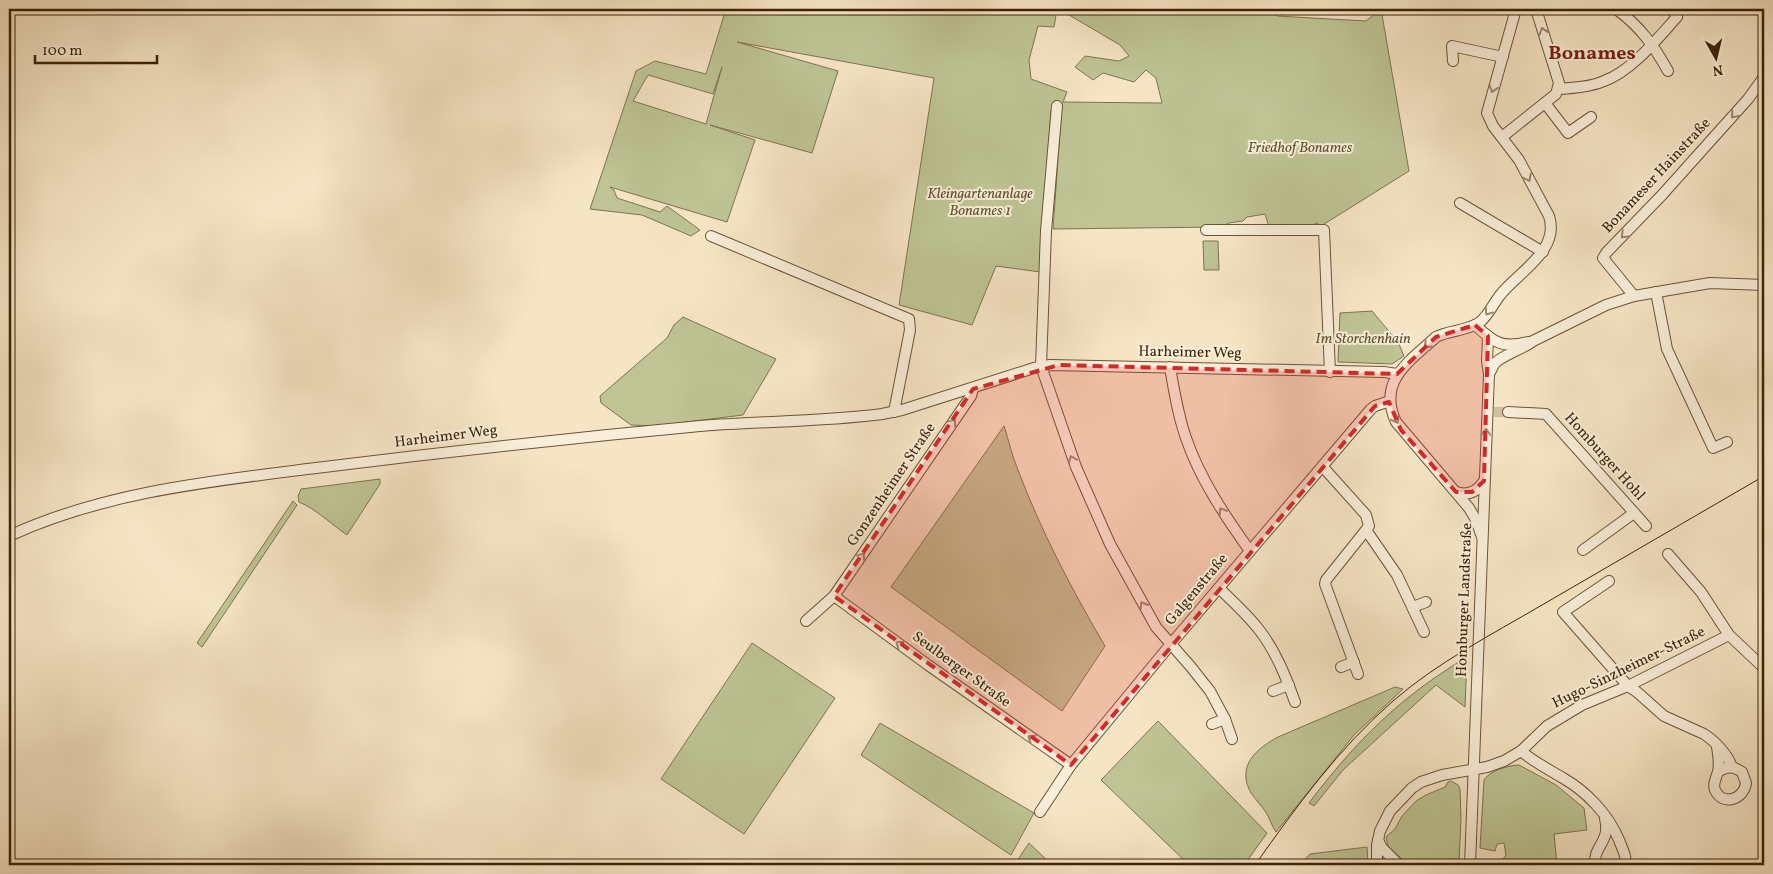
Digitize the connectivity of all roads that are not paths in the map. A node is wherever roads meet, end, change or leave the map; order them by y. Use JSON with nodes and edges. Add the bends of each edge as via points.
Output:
{"nodes":[{"id":1,"x":1516,"y":9,"type":"edge"},
{"id":2,"x":1536,"y":9,"type":"edge"},
{"id":3,"x":1616,"y":9,"type":"edge"},
{"id":4,"x":1672,"y":9,"type":"edge"},
{"id":5,"x":1652,"y":44,"type":"junction"},
{"id":6,"x":1503,"y":57,"type":"junction"},
{"id":7,"x":1453,"y":61,"type":"dead end"},
{"id":8,"x":1668,"y":71,"type":"dead end"},
{"id":9,"x":1764,"y":77,"type":"edge"},
{"id":10,"x":1558,"y":89,"type":"junction"},
{"id":11,"x":1545,"y":103,"type":"junction"},
{"id":12,"x":1057,"y":106,"type":"dead end"},
{"id":13,"x":1591,"y":117,"type":"dead end"},
{"id":14,"x":1502,"y":137,"type":"junction"},
{"id":15,"x":1460,"y":203,"type":"dead end"},
{"id":16,"x":1206,"y":230,"type":"dead end"},
{"id":17,"x":711,"y":236,"type":"dead end"},
{"id":18,"x":1542,"y":252,"type":"junction"},
{"id":19,"x":1764,"y":285,"type":"edge"},
{"id":20,"x":1656,"y":292,"type":"junction"},
{"id":21,"x":1634,"y":296,"type":"junction"},
{"id":22,"x":1475,"y":325,"type":"junction"},
{"id":23,"x":1488,"y":336,"type":"junction"},
{"id":24,"x":1533,"y":341,"type":"junction"},
{"id":25,"x":1041,"y":366,"type":"junction"},
{"id":26,"x":1170,"y":367,"type":"junction"},
{"id":27,"x":1330,"y":372,"type":"junction"},
{"id":28,"x":1397,"y":374,"type":"junction"},
{"id":29,"x":1488,"y":374,"type":"junction"},
{"id":30,"x":973,"y":389,"type":"junction"},
{"id":31,"x":1390,"y":402,"type":"junction"},
{"id":32,"x":894,"y":412,"type":"junction"},
{"id":33,"x":1508,"y":412,"type":"tunnel mouth"},
{"id":34,"x":1727,"y":442,"type":"dead end"},
{"id":35,"x":1323,"y":467,"type":"junction"},
{"id":36,"x":1484,"y":481,"type":"junction"},
{"id":37,"x":1456,"y":492,"type":"junction"},
{"id":38,"x":1634,"y":513,"type":"junction"},
{"id":39,"x":1646,"y":526,"type":"dead end"},
{"id":40,"x":1366,"y":530,"type":"junction"},
{"id":41,"x":9,"y":536,"type":"edge"},
{"id":42,"x":1482,"y":537,"type":"junction"},
{"id":43,"x":1583,"y":550,"type":"dead end"},
{"id":44,"x":1250,"y":551,"type":"junction"},
{"id":45,"x":1668,"y":554,"type":"dead end"},
{"id":46,"x":1609,"y":581,"type":"dead end"},
{"id":47,"x":1219,"y":588,"type":"junction"},
{"id":48,"x":834,"y":596,"type":"junction"},
{"id":49,"x":1426,"y":602,"type":"dead end"},
{"id":50,"x":1414,"y":607,"type":"junction"},
{"id":51,"x":806,"y":621,"type":"dead end"},
{"id":52,"x":1424,"y":632,"type":"dead end"},
{"id":53,"x":1729,"y":636,"type":"junction"},
{"id":54,"x":1171,"y":644,"type":"junction"},
{"id":55,"x":1354,"y":662,"type":"junction"},
{"id":56,"x":1342,"y":667,"type":"dead end"},
{"id":57,"x":1764,"y":668,"type":"edge"},
{"id":58,"x":1358,"y":674,"type":"dead end"},
{"id":59,"x":1289,"y":685,"type":"junction"},
{"id":60,"x":1628,"y":686,"type":"junction"},
{"id":61,"x":1274,"y":691,"type":"dead end"},
{"id":62,"x":1295,"y":702,"type":"dead end"},
{"id":63,"x":1225,"y":719,"type":"junction"},
{"id":64,"x":1212,"y":724,"type":"dead end"},
{"id":65,"x":1232,"y":739,"type":"dead end"},
{"id":66,"x":1717,"y":747,"type":"junction"},
{"id":67,"x":1520,"y":751,"type":"junction"},
{"id":68,"x":1071,"y":765,"type":"junction"},
{"id":69,"x":1732,"y":767,"type":"junction"},
{"id":70,"x":1473,"y":769,"type":"junction"},
{"id":71,"x":1718,"y":772,"type":"junction"},
{"id":72,"x":1040,"y":812,"type":"dead end"},
{"id":73,"x":1603,"y":814,"type":"junction"},
{"id":74,"x":1377,"y":839,"type":"junction"},
{"id":75,"x":1599,"y":849,"type":"junction"},
{"id":76,"x":1623,"y":850,"type":"junction"},
{"id":77,"x":1377,"y":865,"type":"edge"},
{"id":78,"x":1384,"y":865,"type":"edge"},
{"id":79,"x":1399,"y":865,"type":"edge"},
{"id":80,"x":1470,"y":865,"type":"edge"},
{"id":81,"x":1595,"y":865,"type":"edge"},
{"id":82,"x":1626,"y":865,"type":"edge"}],
"edges":[{"from":1,"to":6,"type":"street"},
{"from":10,"to":2,"type":"street","one_way":true},
{"from":3,"to":5,"type":"street"},
{"from":4,"to":5,"type":"street","via":[[1677,17]]},
{"from":5,"to":8,"type":"street"},
{"from":5,"to":10,"type":"street","via":[[1610,79]]},
{"from":6,"to":7,"type":"street","via":[[1452,46]]},
{"from":6,"to":14,"type":"street","one_way":true,"via":[[1487,113]]},
{"from":9,"to":21,"type":"street","name":"Bonameser Hainstraße","one_way":true,"via":[[1700,153],[1603,258]]},
{"from":10,"to":11,"type":"street"},
{"from":11,"to":13,"type":"street","via":[[1568,133]]},
{"from":11,"to":14,"type":"street"},
{"from":12,"to":25,"type":"street","via":[[1046,231]]},
{"from":14,"to":18,"type":"street","one_way":true,"via":[[1519,160],[1549,216],[1551,230]]},
{"from":15,"to":18,"type":"street"},
{"from":16,"to":27,"type":"street","via":[[1324,230]]},
{"from":17,"to":32,"type":"street","via":[[909,319],[910,330]]},
{"from":18,"to":22,"type":"street","one_way":true},
{"from":19,"to":20,"type":"street","via":[[1720,282]]},
{"from":20,"to":21,"type":"street"},
{"from":20,"to":34,"type":"street","via":[[1667,349],[1713,448]]},
{"from":21,"to":24,"type":"street","via":[[1606,305]]},
{"from":22,"to":23,"type":"street"},
{"from":22,"to":28,"type":"street","one_way":true,"via":[[1436,337]]},
{"from":23,"to":24,"type":"street","via":[[1503,345]]},
{"from":23,"to":29,"type":"street","name":"Homburger Landstraße"},
{"from":24,"to":29,"type":"street","via":[[1495,364]]},
{"from":25,"to":26,"type":"street","name":"Harheimer Weg"},
{"from":25,"to":30,"type":"street","name":"Harheimer Weg"},
{"from":54,"to":25,"type":"street","one_way":true,"via":[[1142,604],[1096,515],[1072,458]]},
{"from":26,"to":27,"type":"street","name":"Harheimer Weg"},
{"from":44,"to":26,"type":"street","one_way":true,"via":[[1224,514],[1190,449],[1176,403]]},
{"from":27,"to":28,"type":"street","name":"Harheimer Weg"},
{"from":28,"to":31,"type":"street"},
{"from":36,"to":29,"type":"street","name":"Homburger Landstraße","one_way":true,"via":[[1491,411]]},
{"from":30,"to":32,"type":"street","name":"Harheimer Weg"},
{"from":48,"to":30,"type":"street","name":"Gonzenheimer Straße","one_way":true},
{"from":31,"to":35,"type":"street","name":"Galgenstraße","via":[[1375,406]]},
{"from":31,"to":37,"type":"street","one_way":true,"via":[[1392,415],[1401,430]]},
{"from":32,"to":41,"type":"street","name":"Harheimer Weg","via":[[533,442],[257,476],[139,494],[71,512]]},
{"from":33,"to":38,"type":"street","name":"Homburger Hohl","via":[[1546,414]]},
{"from":35,"to":40,"type":"street","via":[[1366,515]]},
{"from":35,"to":44,"type":"street","name":"Galgenstraße"},
{"from":36,"to":37,"type":"street","via":[[1472,492]]},
{"from":36,"to":42,"type":"street","name":"Homburger Landstraße"},
{"from":37,"to":42,"type":"street","via":[[1476,520]]},
{"from":38,"to":39,"type":"street","name":"Homburger Hohl"},
{"from":38,"to":43,"type":"street"},
{"from":40,"to":50,"type":"street"},
{"from":40,"to":55,"type":"street","via":[[1325,584]]},
{"from":42,"to":70,"type":"street","name":"Homburger Landstraße"},
{"from":44,"to":47,"type":"street","name":"Galgenstraße"},
{"from":45,"to":53,"type":"street","via":[[1701,592]]},
{"from":46,"to":60,"type":"street","via":[[1563,612]]},
{"from":47,"to":54,"type":"street","name":"Galgenstraße"},
{"from":47,"to":59,"type":"street","via":[[1260,631]]},
{"from":48,"to":51,"type":"street","name":"Gonzenheimer Straße"},
{"from":68,"to":48,"type":"street","name":"Seulberger Straße","one_way":true},
{"from":49,"to":50,"type":"street"},
{"from":50,"to":52,"type":"street"},
{"from":53,"to":57,"type":"street"},
{"from":53,"to":60,"type":"street","name":"Hugo-Sinzheimer-Straße"},
{"from":54,"to":63,"type":"street","via":[[1202,680]]},
{"from":54,"to":68,"type":"street","name":"Galgenstraße"},
{"from":55,"to":56,"type":"street"},
{"from":55,"to":58,"type":"street"},
{"from":59,"to":61,"type":"street"},
{"from":59,"to":62,"type":"street"},
{"from":60,"to":66,"type":"street","via":[[1664,716],[1704,734]]},
{"from":60,"to":67,"type":"street","name":"Hugo-Sinzheimer-Straße","via":[[1582,705],[1547,726]]},
{"from":63,"to":64,"type":"street"},
{"from":63,"to":65,"type":"street"},
{"from":66,"to":69,"type":"street"},
{"from":66,"to":71,"type":"street"},
{"from":67,"to":70,"type":"street","name":"Hugo-Sinzheimer-Straße","via":[[1495,765]]},
{"from":67,"to":73,"type":"street","via":[[1579,789]]},
{"from":68,"to":72,"type":"street","name":"Galgenstraße"},
{"from":69,"to":71,"type":"street"},
{"from":69,"to":71,"type":"street","via":[[1742,772],[1746,783],[1737,798],[1723,798],[1716,791],[1714,779]]},
{"from":70,"to":74,"type":"street","name":"Hugo-Sinzheimer-Straße","via":[[1442,775],[1412,788],[1390,812]]},
{"from":70,"to":80,"type":"street","name":"Homburger Landstraße"},
{"from":73,"to":75,"type":"street","via":[[1607,831]]},
{"from":73,"to":76,"type":"street"},
{"from":74,"to":77,"type":"street","name":"Hugo-Sinzheimer-Straße"},
{"from":74,"to":79,"type":"street"},
{"from":75,"to":76,"type":"street","via":[[1613,844]]},
{"from":75,"to":81,"type":"street"},
{"from":76,"to":82,"type":"street"},
{"from":78,"to":79,"type":"street"}]}
